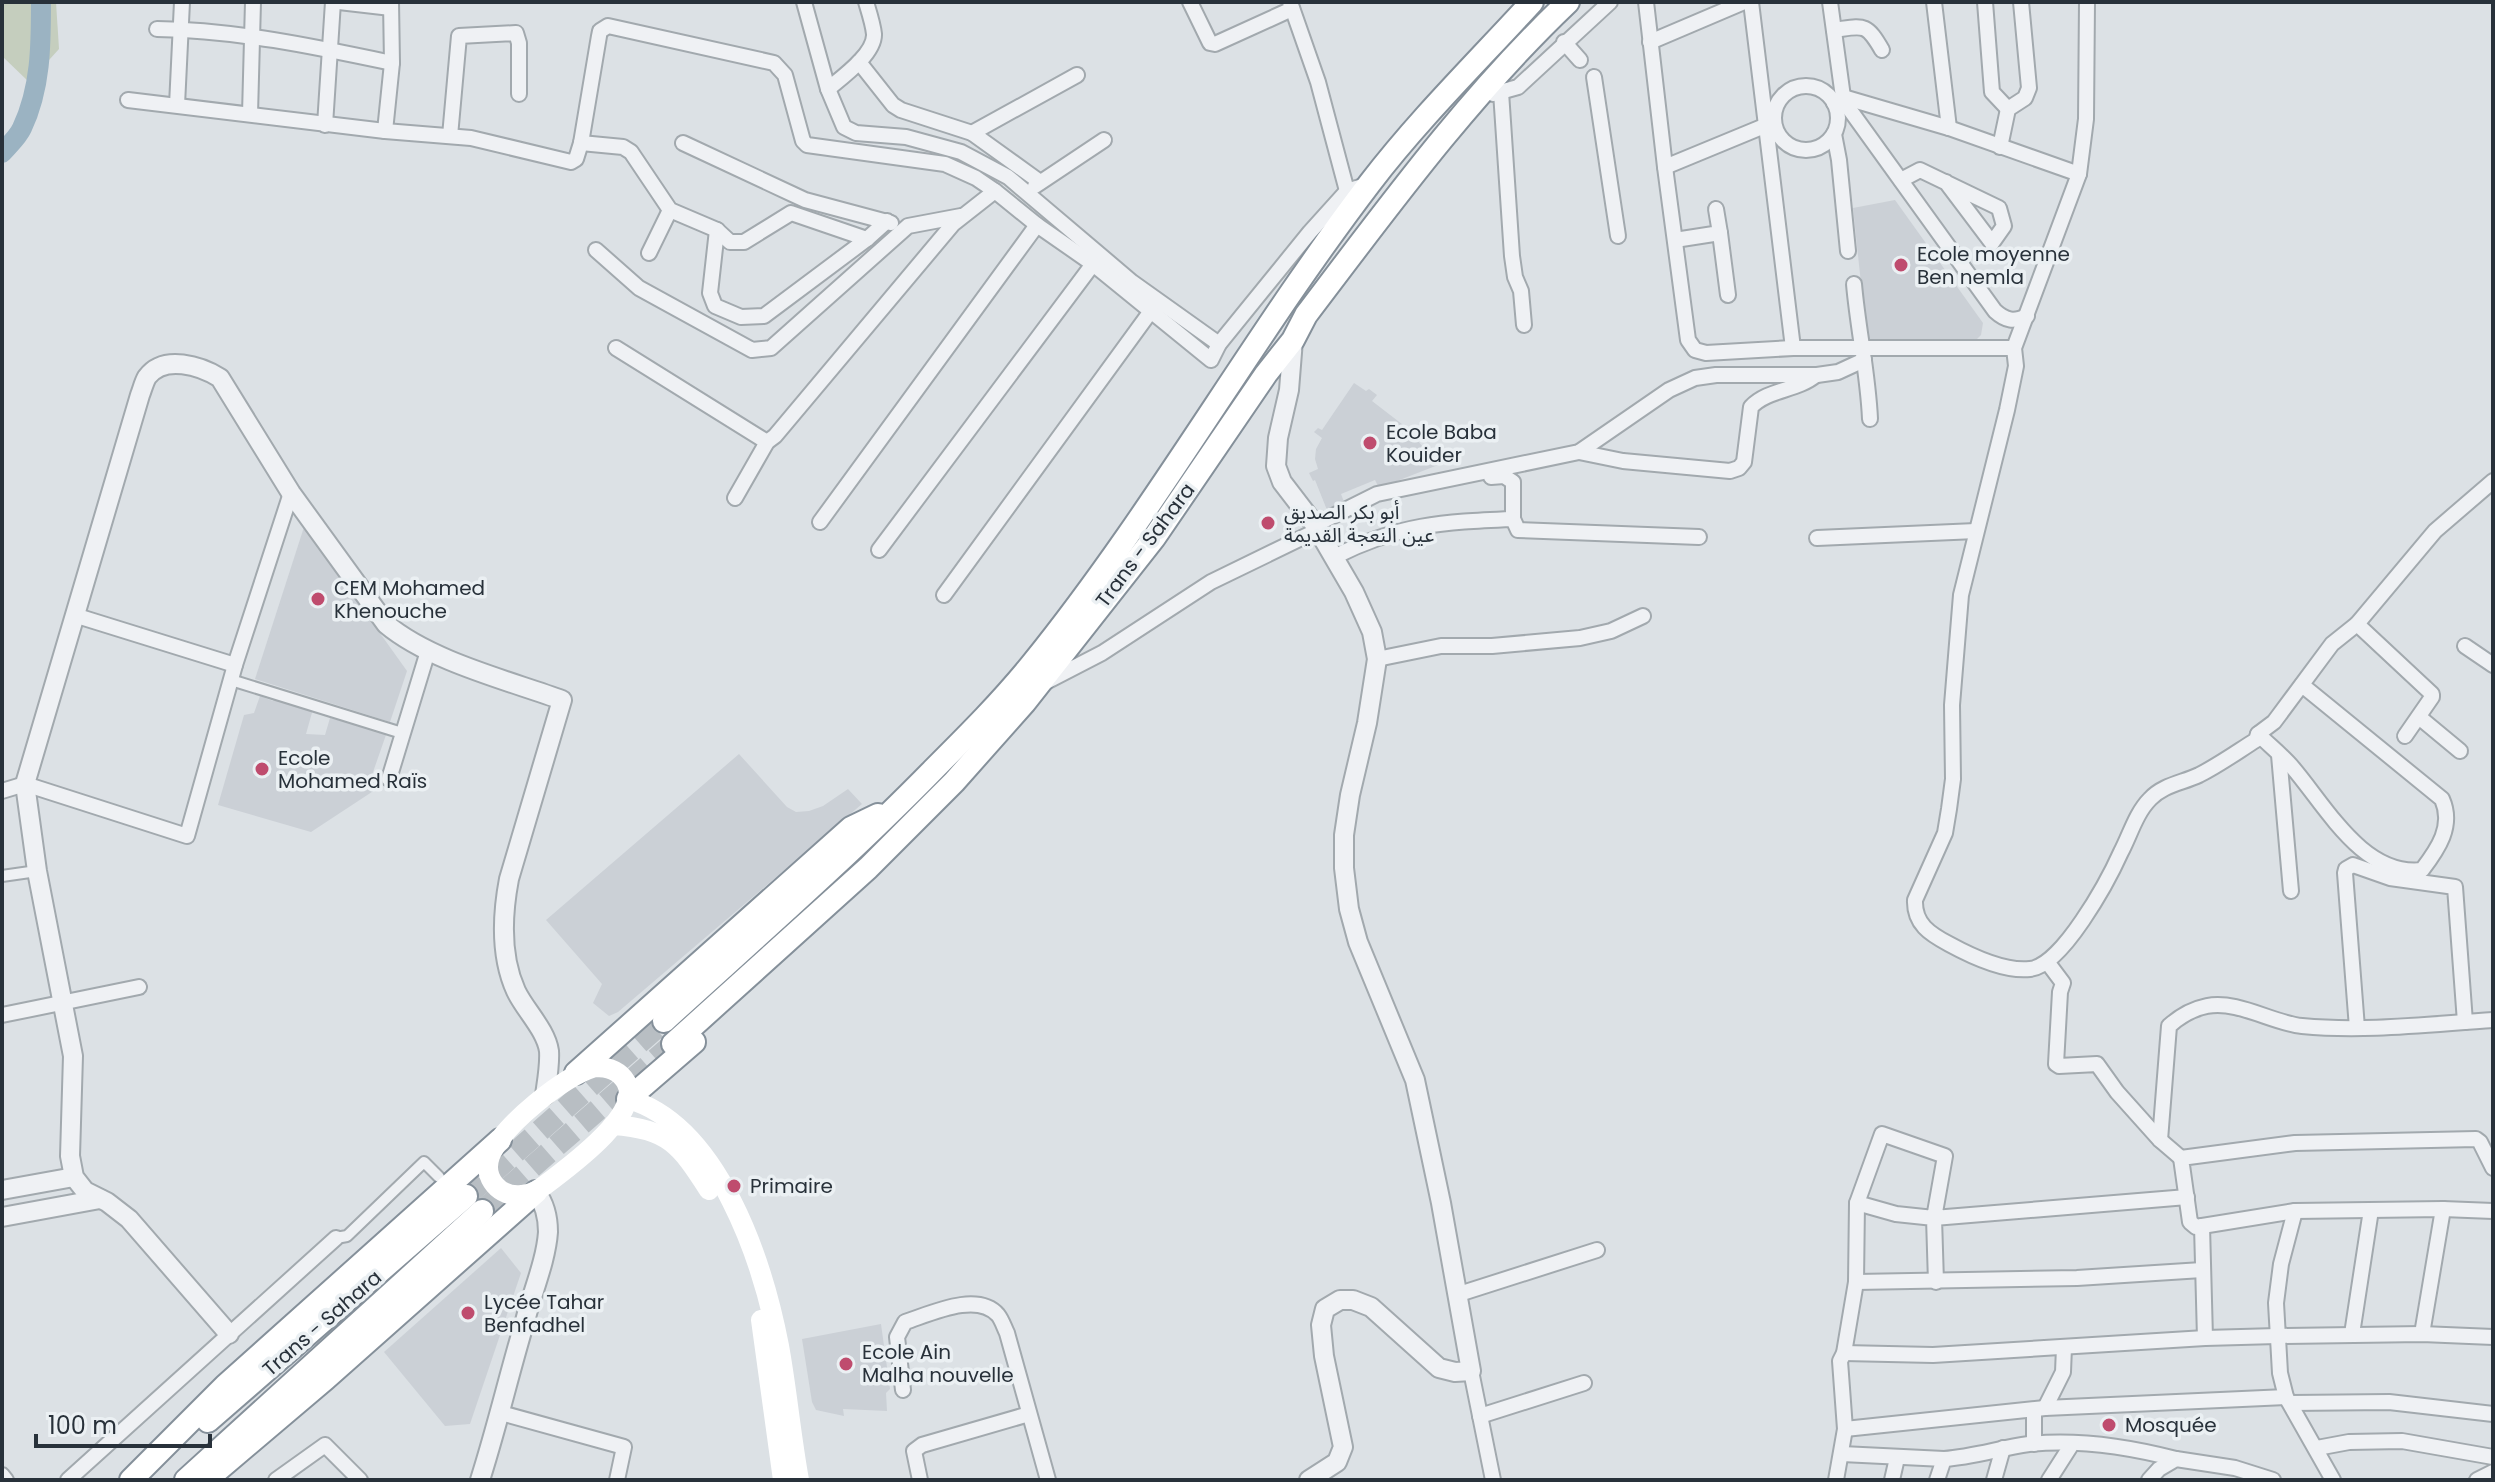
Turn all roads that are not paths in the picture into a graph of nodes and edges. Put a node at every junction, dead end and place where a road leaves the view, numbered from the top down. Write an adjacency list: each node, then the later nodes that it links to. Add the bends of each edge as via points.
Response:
1 (182, 2): 22 (street)
2 (253, 2): 24 (street)
3 (333, 2): 27 (street)
4 (339, 2): 19 (street)
5 (804, 2): 34 (street)
6 (866, 2): 30 (street, via 874,34)
7 (1190, 2): 20 (street, via 1206,40 1215,44)
8 (1532, 2): 58 (highway, Trans - Sahara)
9 (1568, 2): 36 (highway, Trans - Sahara, via 1537,31)
10 (1610, 2): 25 (street)
11 (1646, 2): 26 (street)
12 (1744, 2): 26 (street)
13 (1751, 2): 42 (street)
14 (1830, 2): 23 (street)
15 (1934, 2): 44 (street)
16 (1985, 2): 40 (street, via 1992,92)
17 (2021, 2): 40 (street, via 2029,88 2025,98)
18 (2087, 2): 54 (street, via 2086,119)
19 (391, 5): 31 (street)
20 (1291, 5): 58 (street)
21 (157, 29): 22 (street)
22 (181, 29): 24 (street); 39 (street)
23 (1834, 30): 28 (street, via 1864,26); 38 (street)
24 (252, 38): 27 (street); 41 (street)
25 (1564, 42): 29 (street); 36 (street, via 1518,87)
26 (1650, 42): 53 (street)
27 (330, 50): 31 (street); 43 (street)
28 (1882, 50)
29 (1580, 60)
30 (859, 62): 34 (street); 46 (street, via 893,105)
31 (392, 63): 45 (street)
32 (1077, 75): 46 (street)
33 (1594, 77): 68 (street)
34 (828, 89): 57 (street, via 844,127 856,133 906,137 961,152)
35 (519, 94): 48 (street, via 516,33 459,36)
36 (1491, 94): 79 (street); 80 (highway, Trans - Sahara, via 1425,160 1306,315)
37 (128, 100): 39 (street)
38 (1839, 100): 42 (street, via 1800,86 1782,96); 44 (street); 47 (street); 55 (street)
39 (177, 105): 41 (street)
40 (2008, 109): 52 (street)
41 (250, 114): 43 (street)
42 (1770, 123): 47 (street, via 1795,149 1817,149); 53 (street); 83 (street)
43 (325, 125): 45 (street)
44 (1949, 128): 52 (street)
45 (385, 131): 48 (street)
46 (972, 133): 57 (street)
47 (1834, 134): 72 (street)
48 (450, 136): 50 (street, via 571,162)
49 (1104, 140): 57 (street)
50 (581, 143): 59 (street, via 600,31 608,26 774,63 785,75 807,145 945,164); 61 (street, via 631,152)
51 (683, 143): 63 (street, via 805,200)
52 (2000, 147): 54 (street)
53 (1665, 167): 70 (street)
54 (2079, 174): 78 (street)
55 (1901, 180): 56 (street, via 1920,170); 78 (street, via 1995,311 2004,320)
56 (1946, 182)
57 (1034, 187): 81 (street, via 1132,282)
58 (1358, 187): 81 (street, via 1310,232); 123 (highway, Trans - Sahara, via 1082,601 997,705)
59 (995, 191): 62 (street); 64 (street)
60 (1716, 209): 67 (street)
61 (670, 210): 66 (street); 73 (street)
62 (961, 216): 65 (street); 88 (street)
63 (887, 221): 65 (street); 69 (street)
64 (1037, 225): 74 (street); 95 (street)
65 (908, 226): 71 (street, via 771,348 752,350 639,288)
66 (717, 230): 69 (street, via 730,242 744,242 791,213); 69 (street, via 710,293 715,306 741,317 764,316)
67 (1720, 233): 70 (street); 76 (street)
68 (1618, 236)
69 (867, 239)
70 (1675, 240): 83 (street, via 1688,340 1695,350)
71 (596, 250)
72 (1848, 251)
73 (649, 253)
74 (1093, 264): 77 (street); 100 (street)
75 (1854, 284): 85 (street)
76 (1728, 295)
77 (1151, 311): 81 (street, via 1211,360); 102 (street)
78 (2027, 316): 84 (street)
79 (1524, 325)
80 (1293, 340): 96 (street, via 1276,466); 113 (highway, Trans - Sahara, via 1154,538)
81 (1219, 344)
82 (616, 348): 88 (street)
83 (1793, 348): 85 (street)
84 (2014, 348): 85 (street); 97 (street, via 2016,366 2007,410)
85 (1862, 353): 86 (street, via 1838,372); 87 (street)
86 (1817, 375): 89 (street, via 1695,378); 89 (street, via 1751,407 1744,462 1730,471)
87 (1870, 419)
88 (767, 442): 93 (street)
89 (1579, 452): 91 (street)
90 (2493, 481): 105 (street, via 2435,531)
91 (1423, 483): 94 (street, via 1509,477); 96 (street, via 1377,494)
92 (291, 493): 103 (street, via 220,378 204,369 162,366 148,376 140,395); 107 (street, via 386,624); 109 (street)
93 (735, 498)
94 (1513, 519): 98 (street, via 1518,530); 101 (street, via 1406,529)
95 (820, 522)
96 (1317, 528): 101 (street); 113 (street, via 1211,582 1102,653)
97 (1976, 531): 99 (street); 128 (street, via 1959,610 1949,809 1915,910 1929,934 1960,951 2020,969)
98 (1699, 537)
99 (1817, 538)
100 (879, 550)
101 (1334, 557): 108 (street, via 1372,632)
102 (944, 595)
103 (74, 615): 109 (street); 121 (street)
104 (1643, 616): 108 (street, via 1580,638 1441,646)
105 (2357, 624): 112 (street, via 2332,644); 114 (street, via 2430,690 2432,697)
106 (2465, 646): 110 (street)
107 (428, 651): 115 (street); 138 (street, via 562,700 503,909 508,968 547,1045)
108 (1377, 659): 164 (street, via 1344,835 1349,909 1415,1080)
109 (235, 665): 111 (street)
110 (2493, 665)
111 (231, 680): 115 (street); 121 (street, via 187,836)
112 (2302, 685): 116 (street); 119 (street, via 2442,799 2447,819 2437,850 2422,870 2396,870 2365,854)
113 (1037, 687): 124 (highway, Trans - Sahara, via 954,782)
114 (2419, 717): 117 (street); 118 (street)
115 (402, 733): 120 (street)
116 (2258, 734): 119 (street); 128 (street, via 2231,756 2159,790 2147,801 2108,881)
117 (2405, 736)
118 (2460, 751)
119 (2279, 755): 127 (street)
120 (389, 779)
121 (25, 784): 122 (street); 125 (street)
122 (2, 791)
123 (900, 804): 133 (highway, Trans - Sahara); 137 (highway, via 851,828)
124 (868, 868): 136 (highway, Trans - Sahara); 139 (highway, via 838,914)
125 (37, 871): 126 (street); 130 (street)
126 (2, 876)
127 (2291, 891)
128 (2048, 963): 142 (street, via 2063,983 2056,1064 2097,1064)
129 (139, 987): 130 (street)
130 (63, 1003): 131 (street); 145 (street, via 73,1056)
131 (2, 1015)
132 (2493, 1020): 134 (street)
133 (664, 1021)
134 (2465, 1022): 135 (street); 135 (street, via 2455,887 2390,878 2353,865 2345,873)
135 (2357, 1028): 142 (street, via 2297,1026 2208,1005 2182,1014 2169,1026)
136 (673, 1044)
137 (576, 1073): 138 (main road); 139 (main road, via 595,1067 614,1070 629,1087)
138 (545, 1095): 141 (main road)
139 (628, 1099): 140 (main road); 207 (main road, via 647,1104 692,1142 737,1214 776,1334)
140 (613, 1125): 148 (main road); 206 (main road, via 645,1128 666,1137 682,1151 725,1218 761,1320)
141 (500, 1140): 148 (main road, via 489,1161 490,1179 509,1195); 197 (highway, via 225,1386)
142 (2160, 1140): 143 (street)
143 (2181, 1158): 144 (street, via 2295,1143 2476,1139); 149 (street)
144 (2493, 1168)
145 (74, 1177): 147 (street); 150 (street)
146 (439, 1177): 159 (street, via 424,1162 347,1236)
147 (2, 1190)
148 (536, 1192): 174 (street, via 547,1217 546,1246); 200 (highway)
149 (2187, 1197): 157 (street); 158 (street, via 2190,1222)
150 (100, 1199): 156 (street); 165 (street, via 129,1219)
151 (1857, 1203): 157 (street); 157 (street, via 1880,1136 1885,1135 1945,1156); 162 (street)
152 (2443, 1209): 153 (street); 155 (street); 167 (street)
153 (2371, 1210): 154 (street); 166 (street)
154 (2295, 1211): 158 (street); 168 (street, via 2281,1264)
155 (2493, 1211)
156 (2, 1217)
157 (1934, 1218): 163 (street)
158 (2202, 1226): 161 (street)
159 (336, 1238): 165 (street)
160 (1597, 1250): 164 (street)
161 (2202, 1270): 163 (street); 170 (street)
162 (1856, 1282): 163 (street); 172 (street)
163 (1936, 1282)
164 (1456, 1295): 173 (street)
165 (229, 1334): 196 (street)
166 (2352, 1334): 167 (street); 168 (street)
167 (2422, 1334): 169 (street)
168 (2277, 1336): 170 (street); 177 (street)
169 (2493, 1337)
170 (2205, 1338): 171 (street)
171 (2064, 1347): 172 (street, via 1933,1355); 178 (street, via 2063,1372)
172 (1844, 1353): 183 (street, via 1840,1371)
173 (1471, 1371): 182 (street); 210 (street, via 1439,1368 1371,1307 1340,1300 1325,1309 1324,1356 1343,1447 1337,1462)
174 (508, 1379): 179 (street); 203 (street)
175 (1584, 1383): 182 (street)
176 (903, 1390): 180 (street, via 897,1337 905,1322 960,1306 987,1307 999,1316 1007,1333)
177 (2288, 1400): 178 (street); 181 (street, via 2389,1402); 187 (street)
178 (2039, 1410): 183 (street); 184 (street)
179 (501, 1413): 204 (street); 205 (street, via 624,1447)
180 (1029, 1414): 208 (street, via 922,1445 914,1451); 209 (street)
181 (2493, 1414)
182 (1480, 1416): 211 (street)
183 (1845, 1429): 188 (street)
184 (2034, 1444): 185 (street); 186 (street)
185 (2072, 1444): 192 (street, via 2134,1448); 216 (street)
186 (2003, 1448): 191 (street); 215 (street)
187 (2317, 1448): 189 (street, via 2392,1440); 219 (street)
188 (1842, 1454): 190 (street); 212 (street)
189 (2493, 1457)
190 (1897, 1458): 191 (street); 213 (street)
191 (1944, 1459): 214 (street)
192 (2176, 1459): 217 (street); 218 (street)
193 (2493, 1472): 220 (street)
194 (2, 1475): 195 (street)
195 (6, 1480)
196 (68, 1480)
197 (131, 1480)
198 (140, 1480): 199 (highway, Trans - Sahara, via 474,1204)
199 (186, 1480)
200 (206, 1480)
201 (276, 1480): 202 (street, via 325,1445)
202 (360, 1480)
203 (468, 1480)
204 (480, 1480)
205 (617, 1480)
206 (783, 1480)
207 (799, 1480)
208 (920, 1480)
209 (1048, 1480)
210 (1309, 1480)
211 (1493, 1480)
212 (1836, 1480)
213 (1892, 1480)
214 (1937, 1480)
215 (1994, 1480)
216 (2049, 1480)
217 (2149, 1480)
218 (2273, 1480)
219 (2333, 1480)
220 (2477, 1480)

